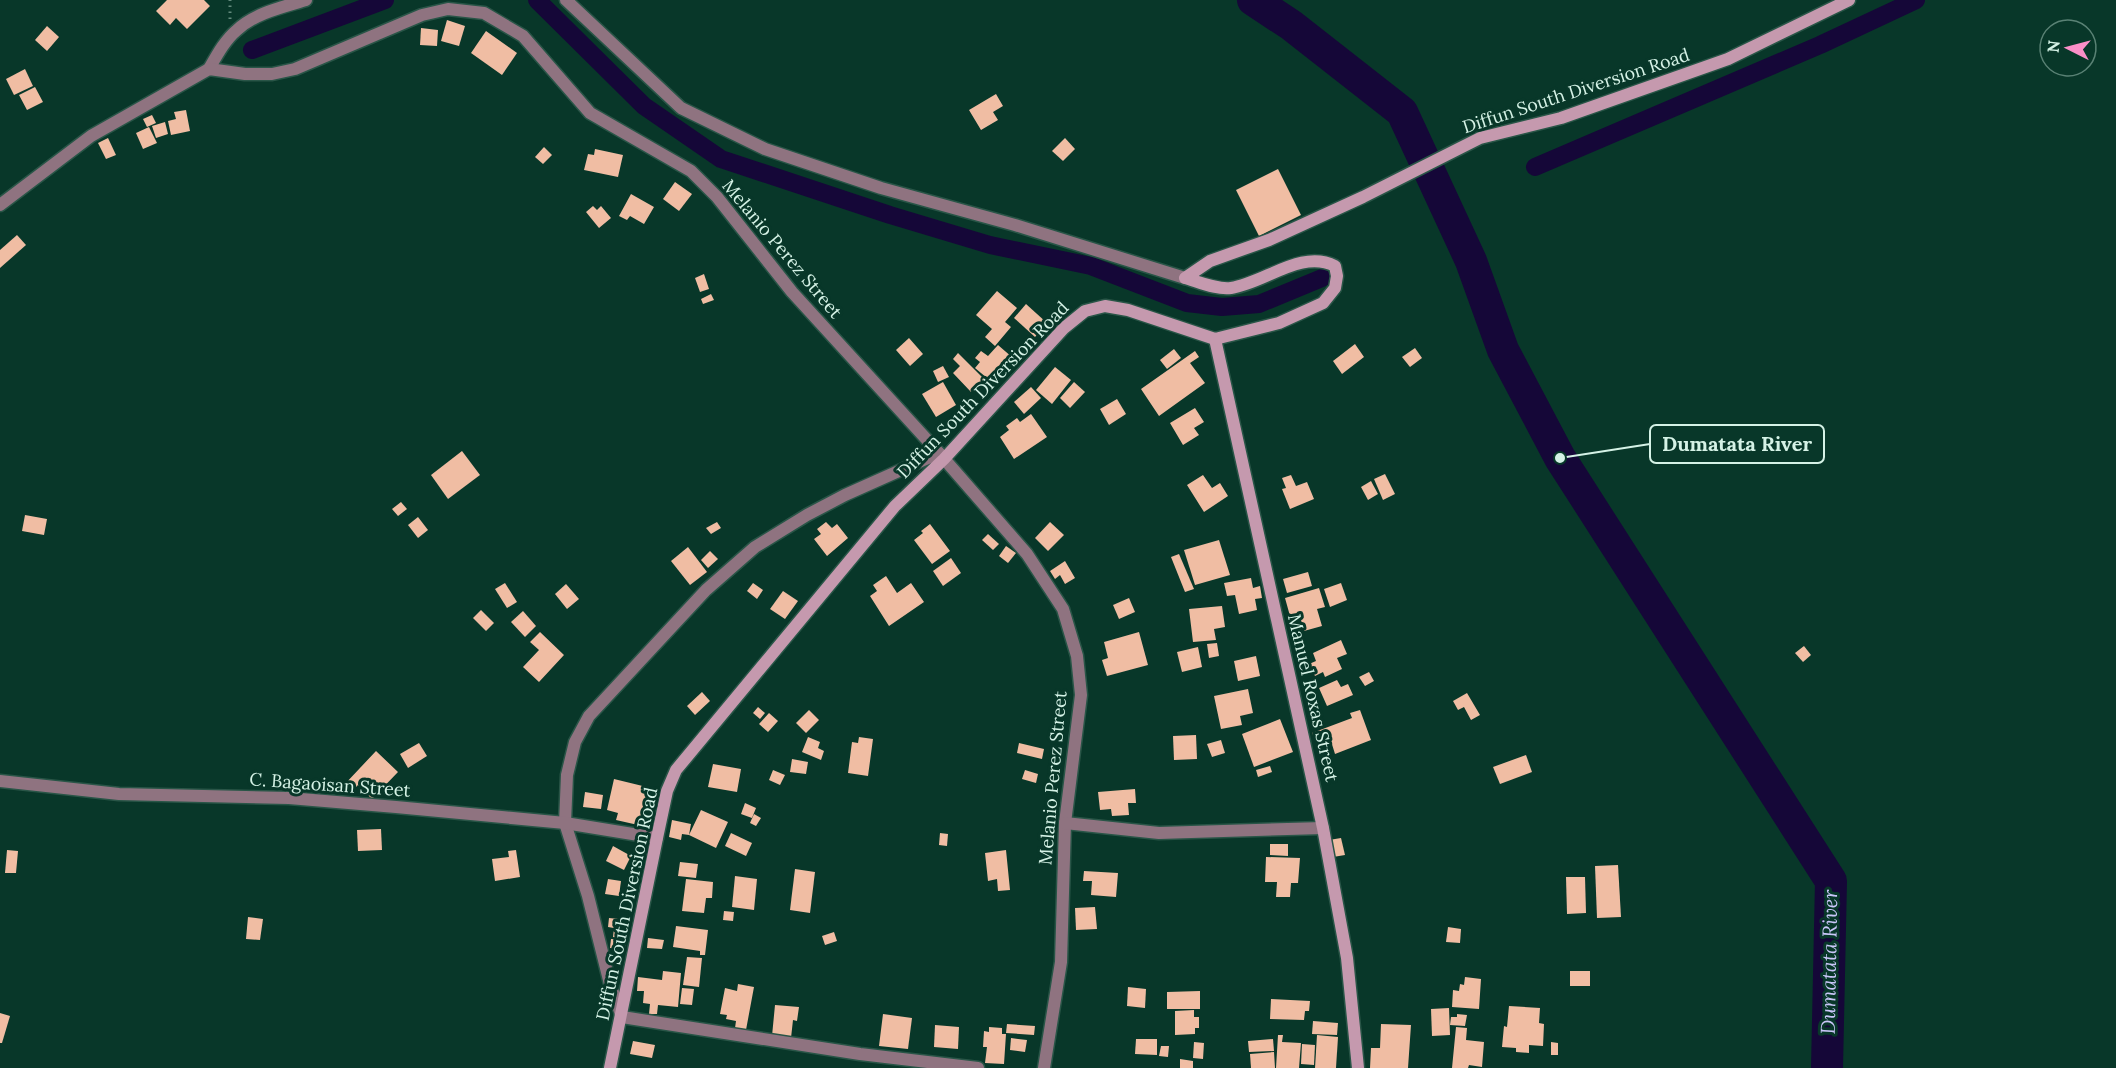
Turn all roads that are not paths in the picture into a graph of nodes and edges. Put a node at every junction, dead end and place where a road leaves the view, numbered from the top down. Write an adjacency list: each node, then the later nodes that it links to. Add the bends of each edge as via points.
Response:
1 (306, 0): 4 (street, via 266,12 237,29)
2 (566, 0): 6 (street, via 681,108 765,149 881,188)
3 (1850, 0): 6 (street, Diffun South Diversion Road, via 1728,59 1561,118 1480,138 1269,240 1210,261)
4 (209, 69): 5 (street, via 91,136); 8 (street, Melanio Perez Street, via 272,74 295,69 422,15 448,9 484,14 523,36 590,113 691,171 717,197 792,292)
5 (0, 205)
6 (1185, 278): 7 (street, via 1229,289 1299,263 1326,262 1335,266 1335,288 1323,303 1279,323)
7 (1215, 339): 8 (street, Diffun South Diversion Road, via 1128,310 1105,306 1084,311); 12 (street, Manuel Roxas Street)
8 (941, 456): 10 (street, via 807,515 755,546 706,590 589,716 575,742 567,775); 11 (street, Melanio Perez Street, via 1027,554 1063,609 1077,656 1081,695); 13 (street, Diffun South Diversion Road, via 676,770 667,791)
9 (0, 781): 10 (street, C. Bagaoisan Street, via 119,794 289,798)
10 (565, 823): 13 (street, C. Bagaoisan Street); 14 (street)
11 (1065, 824): 12 (street, via 1159,833); 17 (street, Melanio Perez Street, via 1061,962)
12 (1323, 828): 18 (street, Manuel Roxas Street, via 1347,958)
13 (657, 838): 14 (street, Diffun South Diversion Road)
14 (622, 1017): 15 (street, Diffun South Diversion Road); 16 (street)
15 (610, 1068)
16 (978, 1068)
17 (1044, 1068)
18 (1358, 1068)

